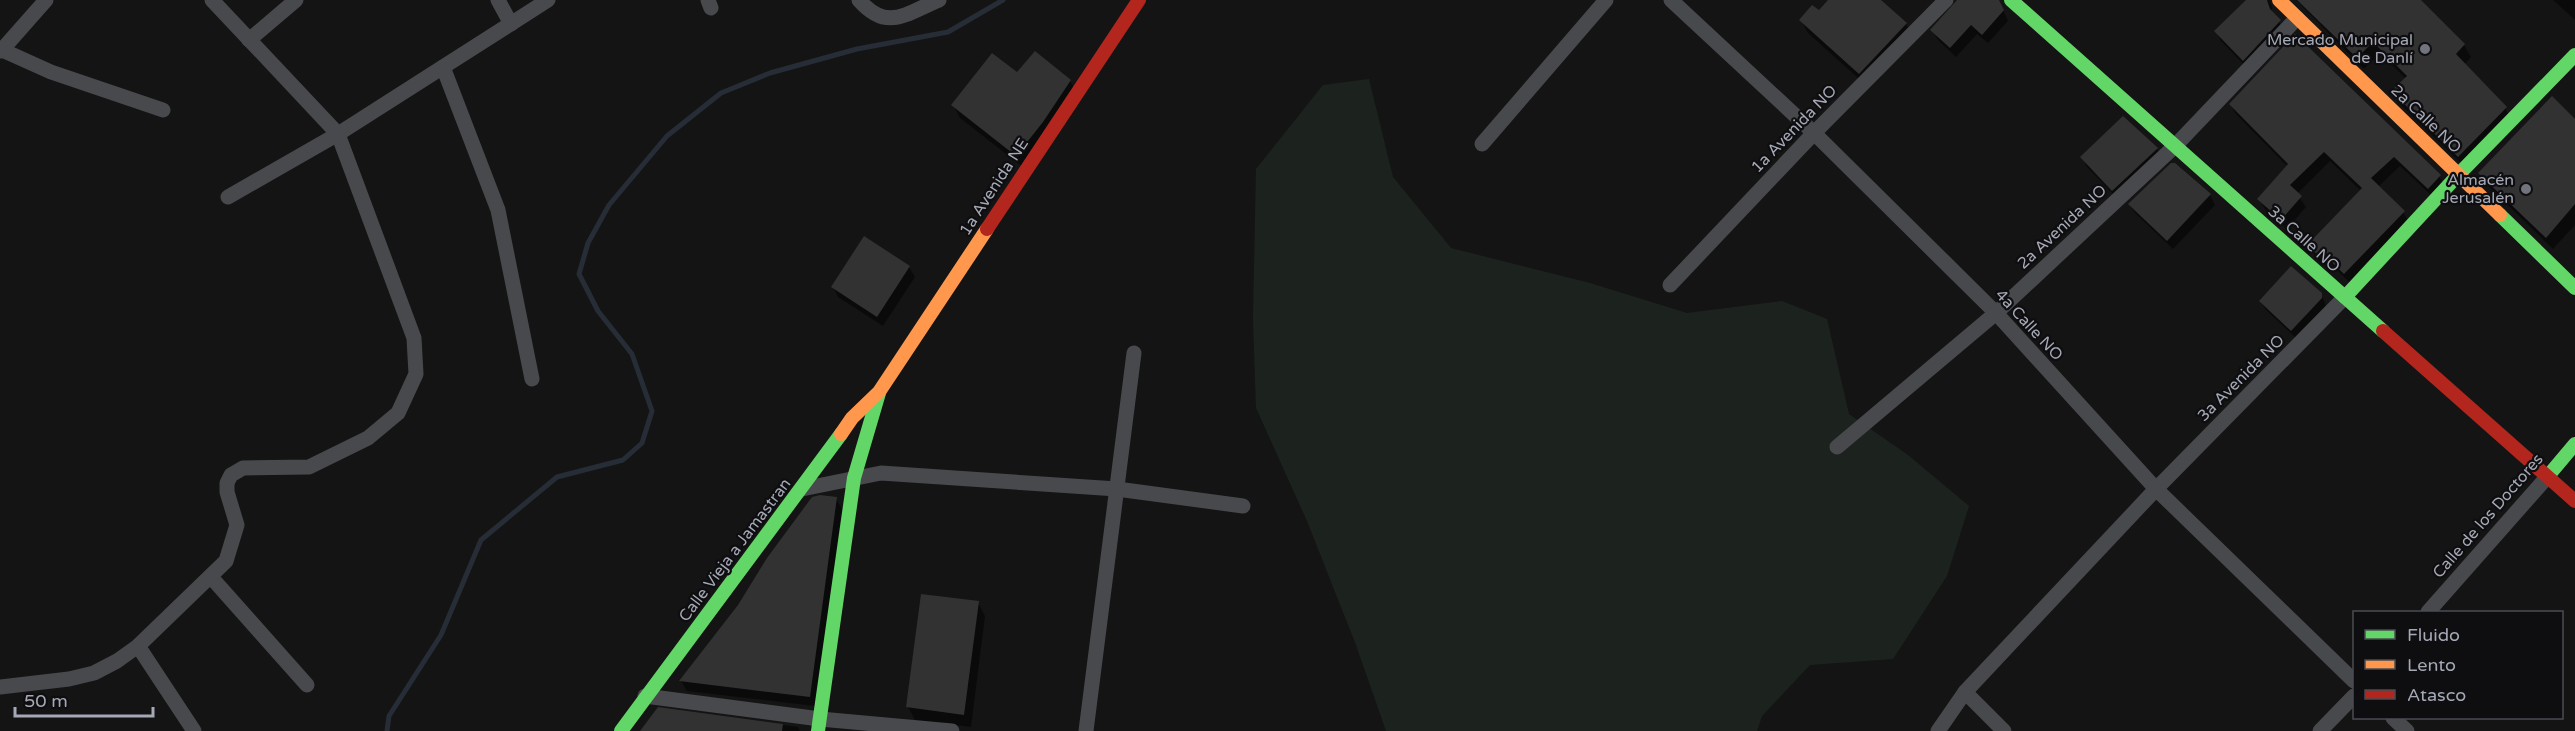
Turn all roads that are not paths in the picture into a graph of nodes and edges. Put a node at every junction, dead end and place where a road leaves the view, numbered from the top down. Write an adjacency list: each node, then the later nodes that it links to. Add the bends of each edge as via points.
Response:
1 (46, 0): 17 (street)
2 (212, 0): 16 (street)
3 (296, 0): 16 (street)
4 (498, 0): 15 (street)
5 (548, 0): 15 (street)
6 (859, 0): 7 (street, via 874,14 891,20)
7 (939, 0)
8 (1139, 0): 33 (main road, 1a Avenida NE)
9 (1606, 0): 23 (street)
10 (1671, 0): 21 (street, 4a Calle NO)
11 (1946, 0): 21 (street, 1a Avenida NO)
12 (2011, 0): 24 (main road, 3a Calle NO)
13 (2279, 0): 14 (main road, 2a Calle NO)
14 (2297, 18): 24 (street, 2a Avenida NO); 25 (main road, 2a Calle NO)
15 (511, 24): 19 (street)
16 (249, 40): 22 (street)
17 (1, 50): 20 (street, via 51,72)
18 (2575, 55): 25 (main road, 3a Avenida NO)
19 (443, 67): 22 (street); 32 (street, via 498,210)
20 (163, 110)
21 (1814, 134): 27 (street, 1a Avenida NO); 30 (street, 4a Calle NO)
22 (338, 135): 26 (street); 43 (street, via 414,338 416,374 398,413 368,438 309,467 243,468 231,475 227,492 237,525 226,561)
23 (1482, 144)
24 (2175, 146): 29 (main road, 3a Calle NO); 30 (street, 2a Avenida NO)
25 (2459, 174): 28 (main road, 2a Calle NO); 29 (main road, 3a Avenida NO)
26 (228, 197)
27 (1670, 285)
28 (2575, 288)
29 (2345, 297): 36 (main road, 3a Calle NO); 40 (street, 3a Avenida NO)
30 (1996, 314): 35 (street, 2a Avenida NO); 40 (street, 4a Calle NO)
31 (1134, 353): 39 (street)
32 (532, 379)
33 (879, 392): 37 (main road); 38 (main road, Calle Vieja a Jamastran, via 852,418)
34 (2575, 444): 36 (main road, Calle de los Doctores)
35 (1837, 447)
36 (2548, 476): 41 (main road, 3a Calle NO); 44 (street, Calle de los Doctores)
37 (855, 478): 38 (street); 39 (street, via 881,473); 53 (main road)
38 (802, 489): 50 (main road, Calle Vieja a Jamastran)
39 (1117, 489): 42 (street); 57 (street)
40 (2156, 489): 46 (street, 4a Calle NO); 49 (street, 3a Avenida NO)
41 (2575, 501)
42 (1243, 506)
43 (211, 577): 45 (street); 47 (street)
44 (2429, 611)
45 (138, 645): 48 (street, via 94,673); 54 (street)
46 (2353, 679)
47 (307, 685)
48 (0, 687)
49 (1965, 692): 58 (street, 3a Avenida NO); 59 (street)
50 (645, 696): 53 (street); 55 (main road, Calle Vieja a Jamastran)
51 (2353, 698): 60 (street)
52 (2395, 719): 61 (street)
53 (819, 725): 56 (street)
54 (194, 731)
55 (621, 731)
56 (952, 731)
57 (1086, 731)
58 (1938, 731)
59 (2004, 731)
60 (2320, 731)
61 (2407, 731)

